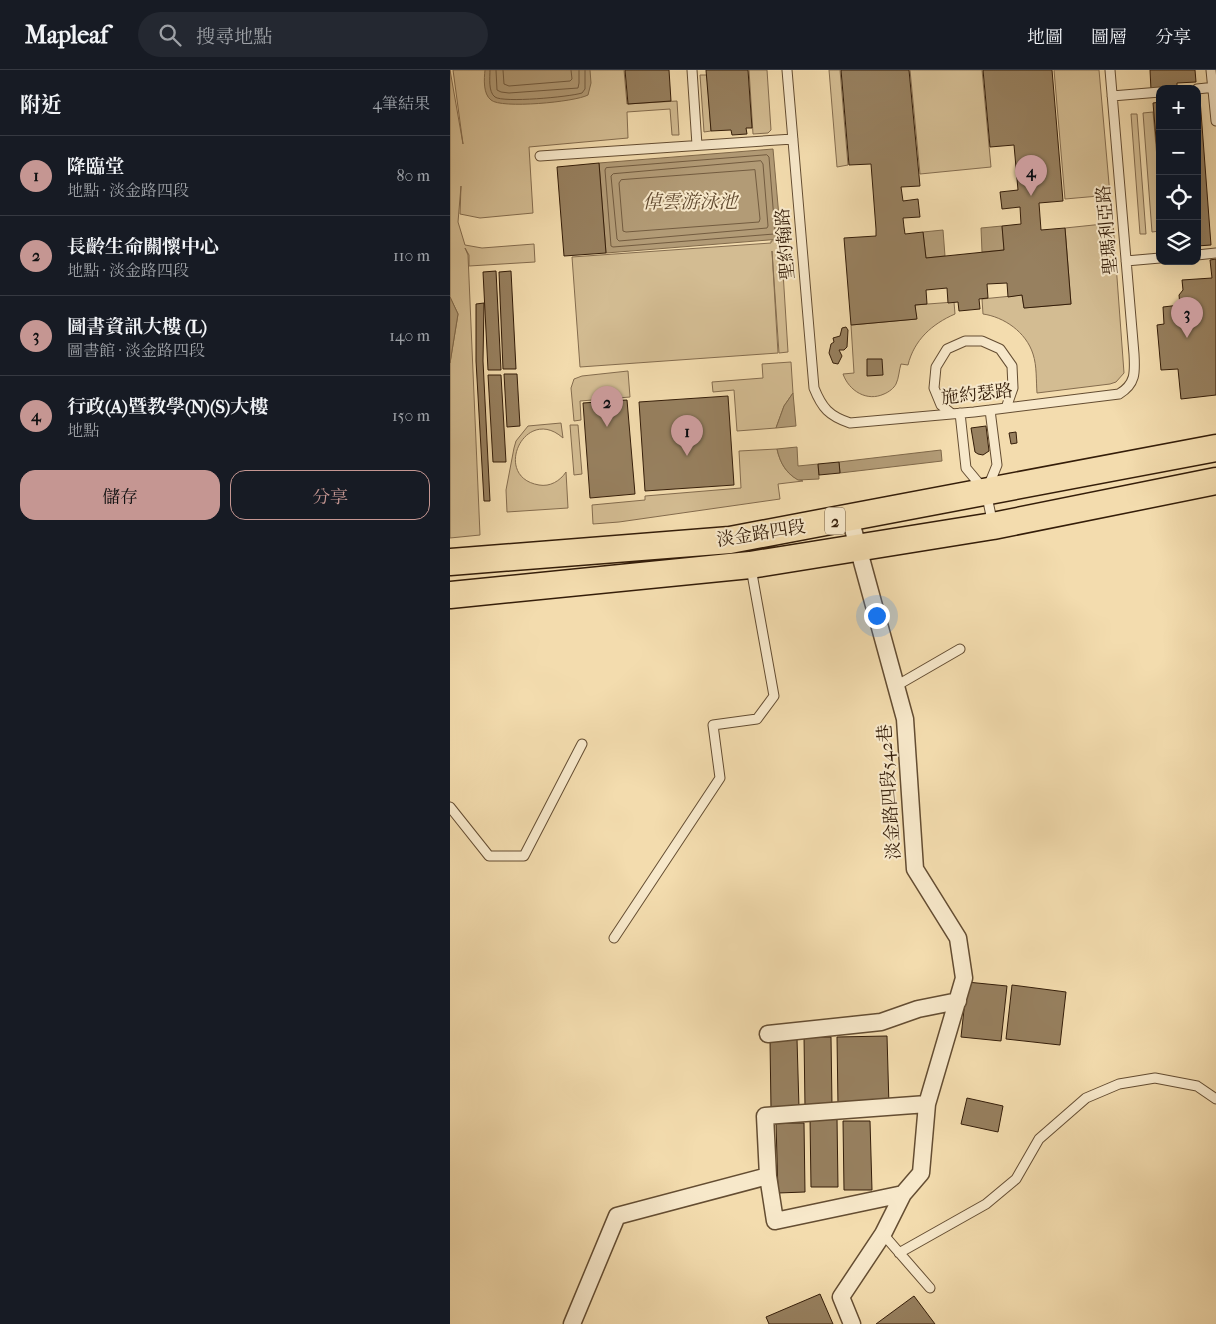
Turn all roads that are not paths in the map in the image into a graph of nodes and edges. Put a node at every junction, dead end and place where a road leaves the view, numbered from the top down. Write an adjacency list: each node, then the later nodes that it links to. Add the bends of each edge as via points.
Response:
1 (692, 70): 11 (lane)
2 (787, 70): 10 (lane, 聖約翰路)
3 (1110, 70): 8 (lane, 聖瑪利亞路)
4 (1211, 70): 5 (lane)
5 (1215, 87): 6 (lane); 9 (lane)
6 (1201, 89)
7 (1156, 92): 8 (lane)
8 (1112, 96): 16 (lane, 聖瑪利亞路)
9 (1216, 121)
10 (793, 138): 11 (lane); 20 (lane, 聖約翰路, via 814,388)
11 (697, 145): 12 (lane)
12 (540, 156)
13 (1216, 253): 14 (lane)
14 (1201, 255)
15 (1156, 258): 16 (lane)
16 (1126, 261): 17 (lane, 聖瑪利亞路, via 1135,366)
17 (1130, 386): 18 (lane, 施約瑟路, via 1118,394)
18 (1006, 408): 19 (lane, 施約瑟路); 21 (lane, via 1013,388 1012,366 1000,350 982,341 965,341 947,350 936,367 934,388 941,404)
19 (990, 410): 21 (lane, 施約瑟路); 24 (lane, via 997,466)
20 (828, 412): 21 (lane, 施約瑟路, via 850,423)
21 (956, 414): 24 (lane, via 966,468)
22 (1216, 448): 24 (main road, 淡金路四段 / 2)
23 (1216, 481): 26 (main road, 淡金路四段 / 2)
24 (986, 492): 25 (main road, 淡金路四段 / 2); 26 (lane)
25 (850, 518): 27 (street, 淡金路四段542巷); 28 (main road, 淡金路四段 / 2, via 730,540 502,561)
26 (993, 526): 27 (main road, 淡金路四段 / 2)
27 (858, 548): 29 (main road, 淡金路四段 / 2); 32 (street, 淡金路四段542巷)
28 (450, 562)
29 (750, 565): 30 (main road, 淡金路四段 / 2, via 504,587); 35 (lane, via 774,696 757,719 713,725 720,778)
30 (450, 596)
31 (960, 649): 32 (lane)
32 (896, 686): 36 (street, 淡金路四段542巷, via 905,719 915,868 958,938 964,978)
33 (582, 744): 34 (lane, via 524,856 489,856)
34 (450, 807)
35 (614, 938)
36 (958, 1001): 37 (street, via 918,1008 881,1022); 39 (street, 淡金路四段542巷)
37 (768, 1034)
38 (1216, 1099): 43 (lane, via 1197,1086 1155,1078 1119,1084 1086,1098 1039,1139 1016,1179 994,1198)
39 (927, 1104): 40 (street, via 766,1116); 41 (street, 淡金路四段542巷, via 921,1173)
40 (768, 1176): 41 (street, via 775,1221); 45 (street, via 617,1216)
41 (903, 1194): 42 (street, 淡金路四段542巷)
42 (883, 1234): 43 (lane); 46 (street, 淡金路四段542巷, via 841,1297)
43 (899, 1253): 44 (lane)
44 (930, 1288)
45 (572, 1324)
46 (852, 1324)

